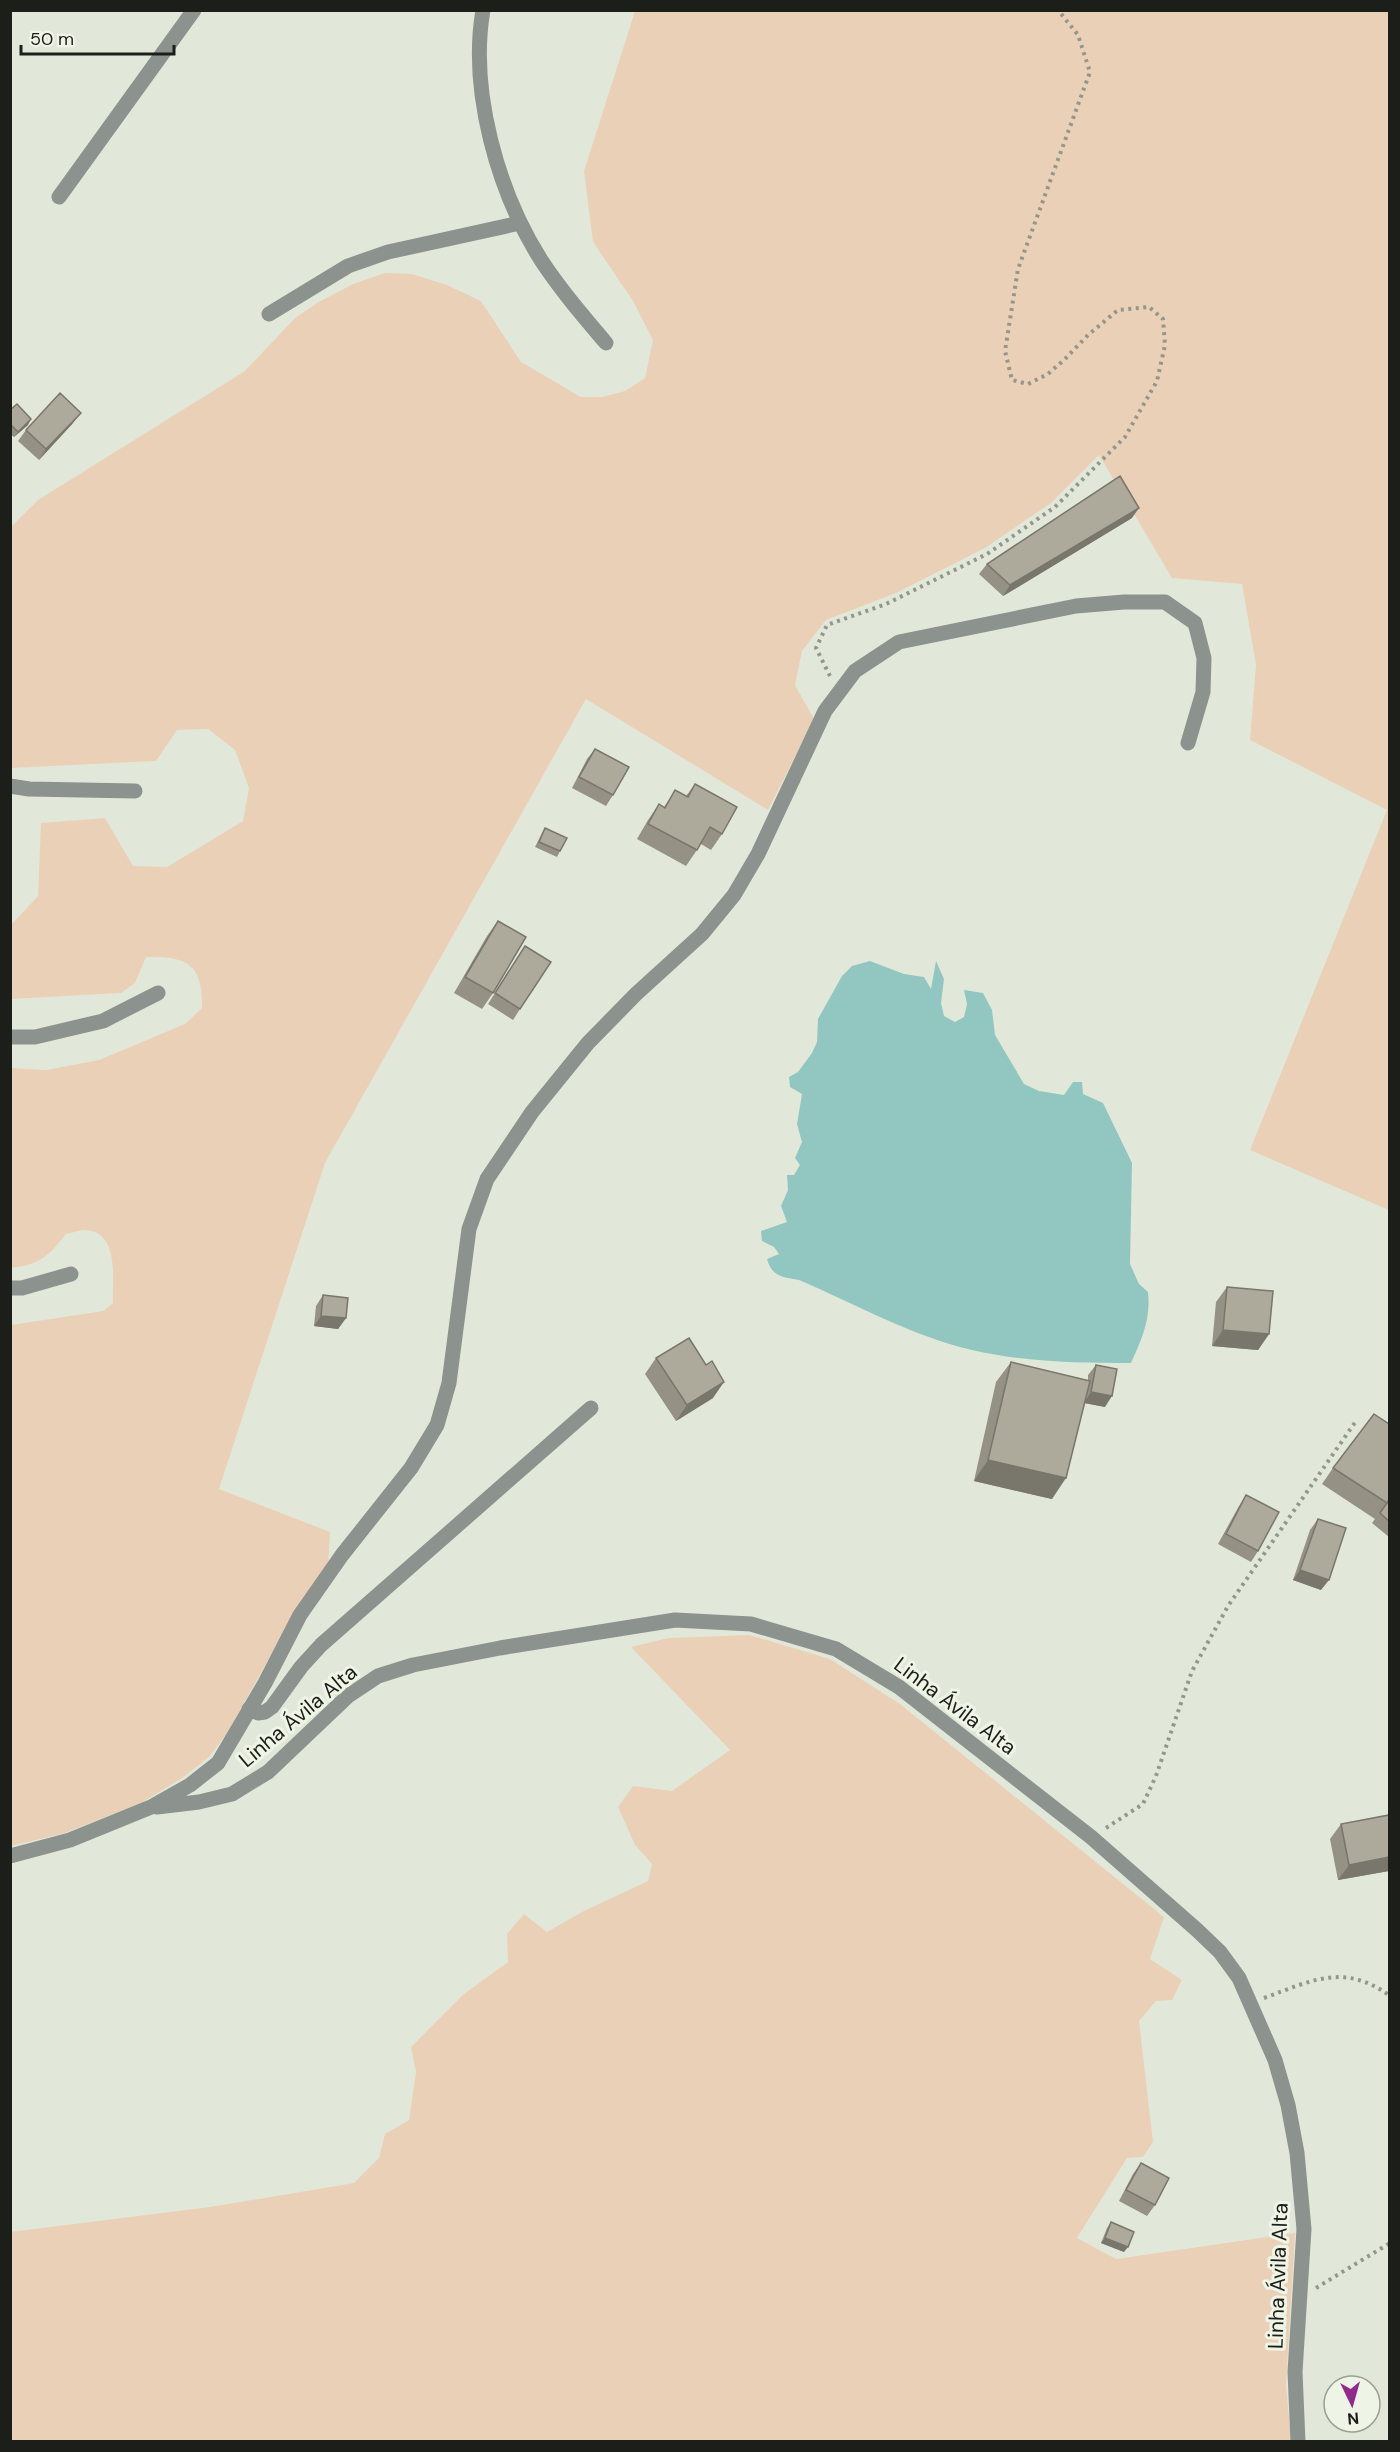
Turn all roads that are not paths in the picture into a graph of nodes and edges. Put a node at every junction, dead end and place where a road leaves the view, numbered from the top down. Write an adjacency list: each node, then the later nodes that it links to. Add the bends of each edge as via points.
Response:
1 (194, 10): 3 (street)
2 (483, 10): 4 (street, via 480,66 485,110 497,163)
3 (59, 197)
4 (520, 223): 5 (street, via 388,252 348,266); 6 (street, via 541,260)
5 (269, 314)
6 (606, 343)
7 (1188, 743): 15 (street, via 1203,692 1204,658 1195,622 1165,602 1076,606 899,642 855,671 825,711 758,854 734,895 702,934 588,1043 532,1112 488,1179 469,1229 449,1383 437,1425 411,1468 300,1615)
8 (10, 786): 9 (street)
9 (135, 791)
10 (158, 993): 11 (street, via 103,1021 35,1037)
11 (10, 1037)
12 (71, 1274): 13 (street)
13 (10, 1288)
14 (591, 1408): 15 (street, via 321,1645 272,1707 258,1713)
15 (249, 1709): 16 (street, via 218,1763 190,1785)
16 (151, 1807): 17 (street, via 70,1840); 18 (street, Linha Ávila Alta, via 232,1794 268,1772 348,1696 378,1676 413,1665 675,1620 751,1624 836,1649 899,1688 1091,1837 1220,1952 1239,1978 1275,2060 1297,2153 1304,2229 1295,2372)
17 (10, 1856)
18 (1298, 2442)

